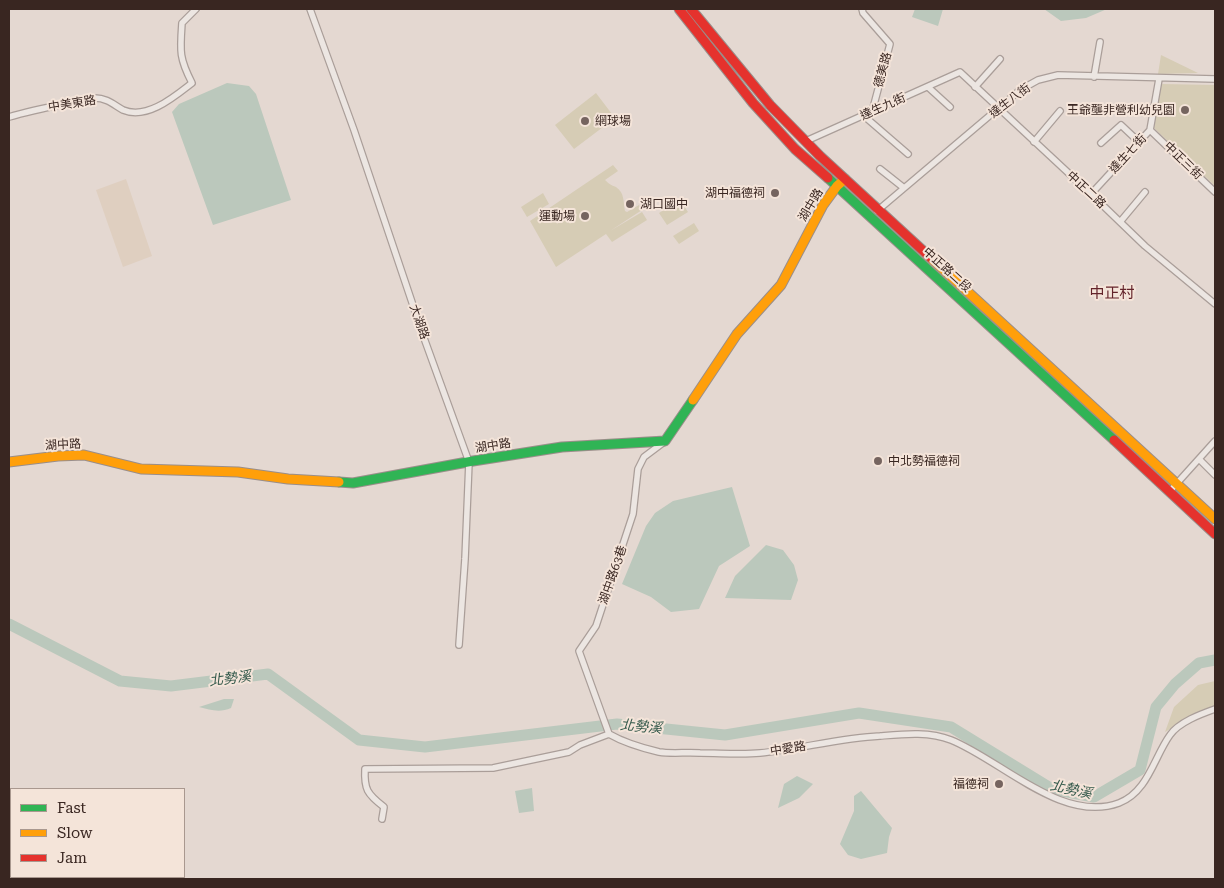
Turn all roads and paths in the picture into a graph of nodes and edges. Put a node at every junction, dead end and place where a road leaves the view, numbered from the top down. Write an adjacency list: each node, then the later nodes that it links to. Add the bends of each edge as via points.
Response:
1 (196, 9): 19 (street, 中美東路, via 182,23 180,45 182,62 192,83 172,99 135,113 123,110 111,101 96,98)
2 (310, 9): 41 (street, 大湖路)
3 (679, 9): 28 (main road, 中正路二段, via 753,103 795,150)
4 (691, 9): 21 (main road, 中正路二段, via 770,105)
5 (862, 9): 17 (street, 德美路, via 890,44)
6 (1100, 42): 9 (street)
7 (1000, 59): 13 (street)
8 (960, 72): 12 (street, 達生九街); 13 (street, 中正二路)
9 (1094, 77): 10 (street, 達生八街); 15 (street, 達生八街, via 1058,75 1038,80)
10 (1159, 78): 11 (street, 達生八街); 20 (street, 達生七街)
11 (1215, 79)
12 (928, 86): 14 (street); 17 (street, 達生九街)
13 (975, 87): 15 (street, 中正二路)
14 (950, 107)
15 (998, 108): 22 (street, 中正二路); 29 (street, 達生八街)
16 (1060, 111): 22 (street)
17 (872, 112): 18 (street, 達生九街)
18 (864, 116): 21 (street, 達生九街); 25 (street)
19 (9, 117)
20 (1150, 130): 23 (street, 達生七街); 31 (street, 中正三街)
21 (806, 141): 27 (main road, 中正路二段)
22 (1034, 142): 32 (street, 中正二路)
23 (1139, 142): 24 (street, via 1121,125); 32 (street, 達生七街)
24 (1101, 143)
25 (908, 154)
26 (880, 169): 29 (street)
27 (845, 179): 28 (main road, 湖中路); 33 (main road, 中正路二段)
28 (837, 186): 34 (main road, 中正路二段); 37 (main road, 湖中路, via 823,205 781,285 737,334)
29 (904, 188): 33 (street, 達生八街)
30 (1145, 192): 35 (street)
31 (1215, 192)
32 (1091, 194): 35 (street, 中正二路)
33 (878, 210): 34 (street, 達生八街); 43 (main road, 中正路二段)
34 (871, 218): 44 (main road, 中正路二段)
35 (1120, 222): 36 (street, 中正二路)
36 (1215, 304)
37 (665, 441): 41 (main road, 湖中路, via 562,448); 49 (street, 湖中路63巷, via 644,457 638,469 633,514 596,626 579,651)
38 (1215, 441): 39 (street)
39 (1199, 460): 42 (street); 43 (street)
40 (9, 462): 41 (main road, 湖中路, via 84,455 141,469 238,472 354,483)
41 (469, 462): 47 (street, 大湖路)
42 (1215, 475)
43 (1178, 482): 44 (street); 45 (main road, 中正路二段)
44 (1170, 491): 46 (main road, 中正路二段)
45 (1215, 519)
46 (1215, 534)
47 (458, 645)
48 (1215, 709): 49 (street, 中愛路, via 1180,726 1170,735 1152,769 1129,797 1102,806 1082,806 1057,800 968,748 935,736 864,737 759,753 660,752)
49 (609, 734): 50 (street, via 569,752 494,768 365,769 364,784 373,799 384,807)
50 (382, 819)

